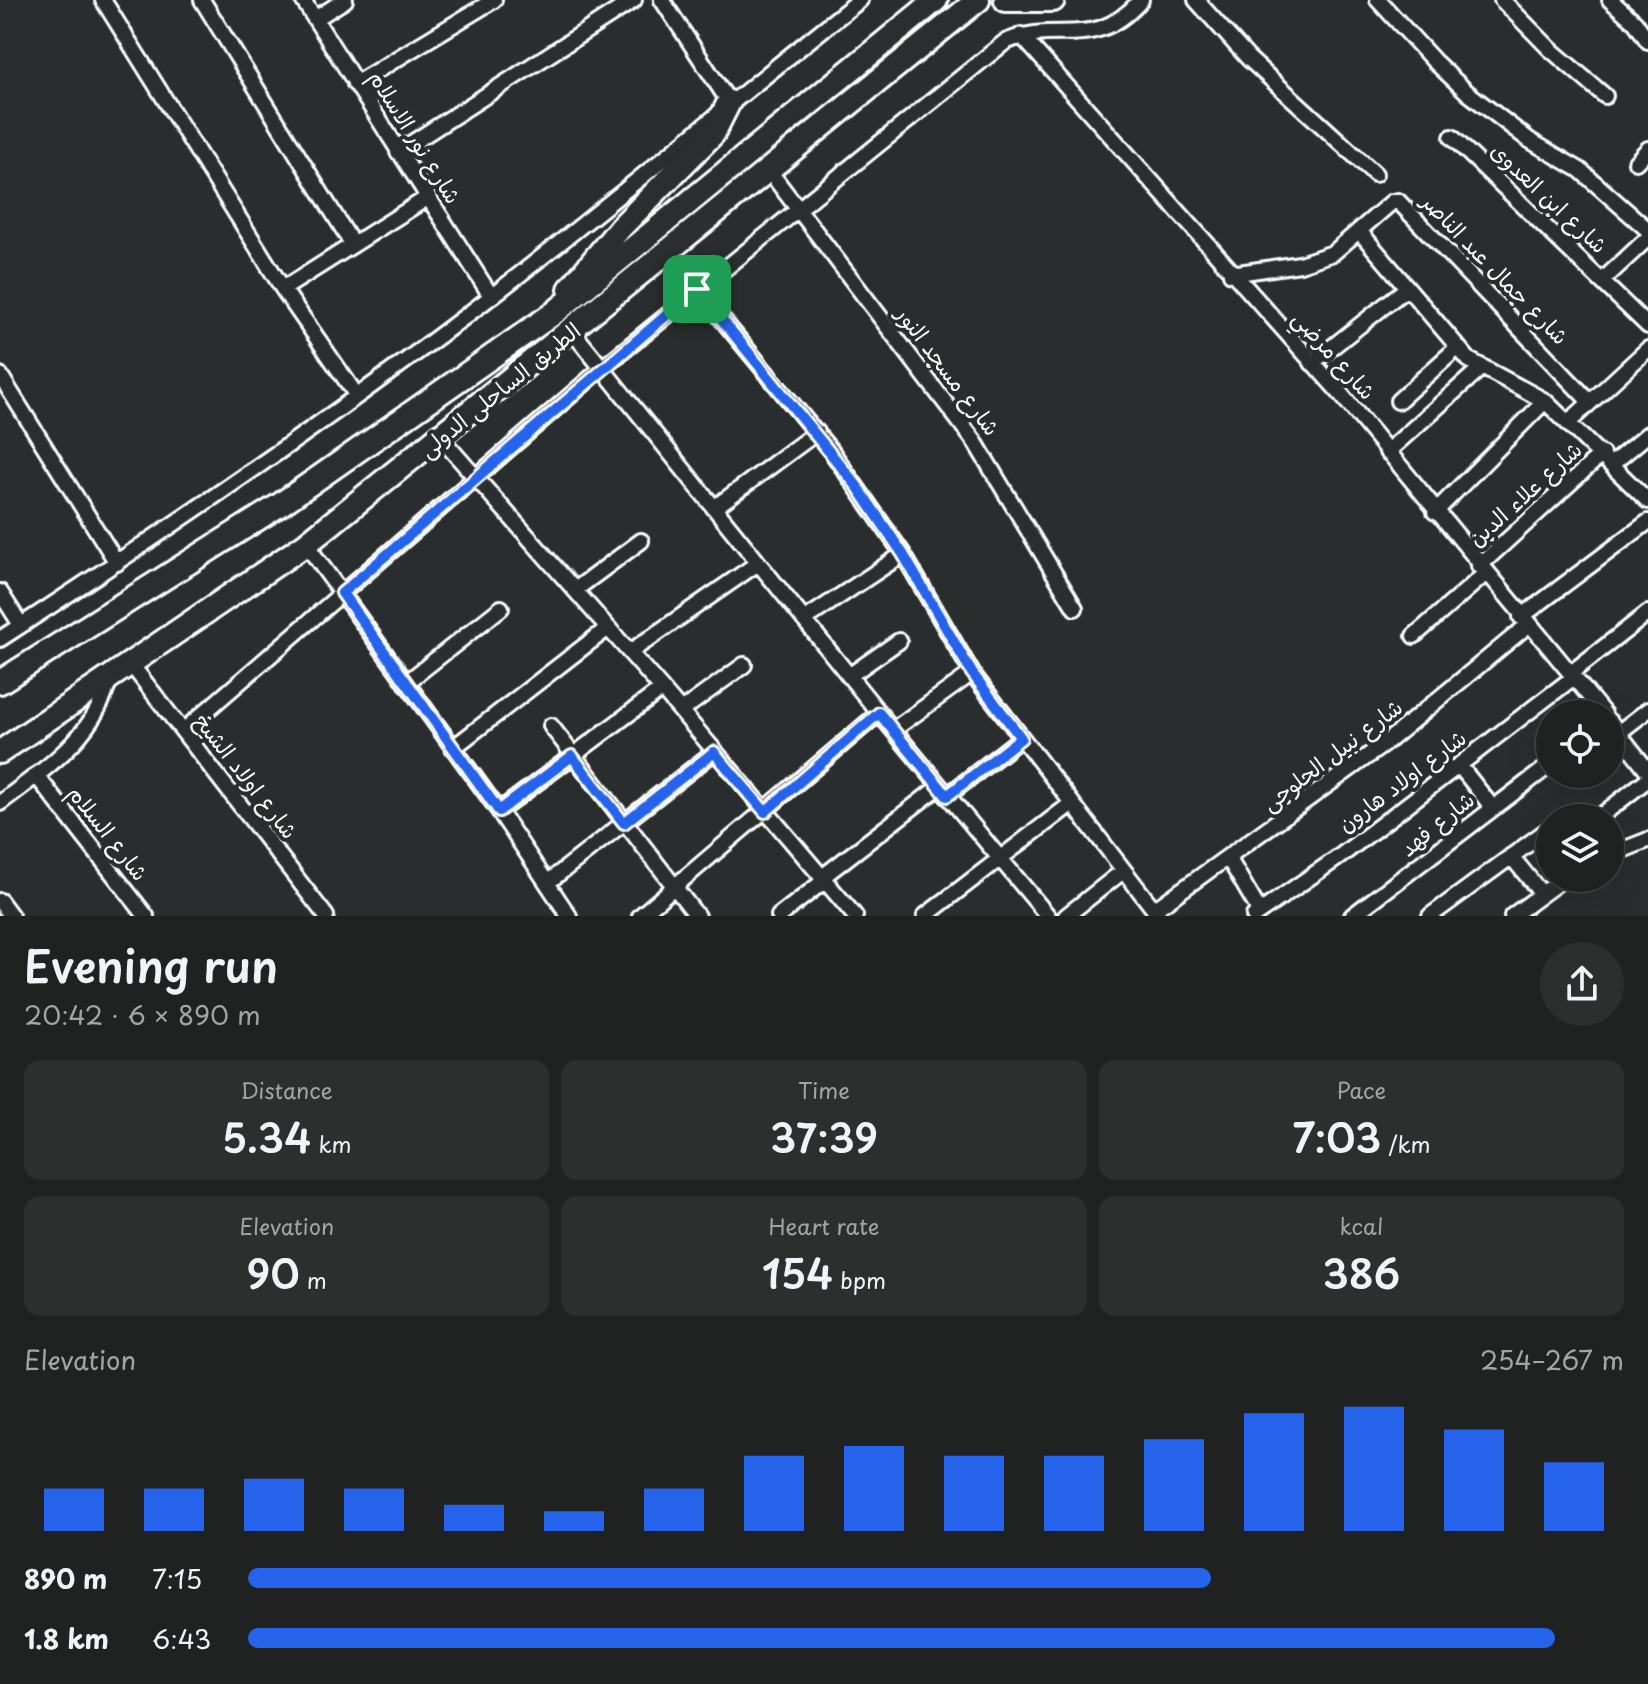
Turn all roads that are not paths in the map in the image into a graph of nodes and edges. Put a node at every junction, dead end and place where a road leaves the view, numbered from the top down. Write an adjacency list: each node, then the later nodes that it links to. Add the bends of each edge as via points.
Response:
1 (103, 0): 40 (street)
2 (202, 0): 35 (street)
3 (303, 0): 18 (street, شارع نور الاسلام)
4 (345, 0): 18 (street)
5 (494, 0): 21 (street)
6 (634, 0): 26 (street)
7 (662, 0): 23 (street)
8 (860, 0): 23 (street)
9 (936, 0): 43 (highway, الطريق الساحلى الدولى)
10 (978, 0): 28 (highway, الطريق الساحلى الدولى)
11 (1006, 0): 12 (highway)
12 (1053, 0)
13 (1141, 0): 19 (street, via 1102,30 1074,36)
14 (1196, 0): 29 (street, via 1248,58)
15 (1378, 0): 32 (street, via 1468,93 1529,140 1580,170)
16 (1502, 0): 22 (street)
17 (1610, 0): 20 (street)
18 (315, 19): 21 (street, شارع نور الاسلام)
19 (1021, 35): 31 (street, via 1005,42); 37 (street, شارع مرضي)
20 (1648, 41)
21 (355, 84): 26 (street, شارع نور الاسلام)
22 (1605, 96)
23 (729, 102): 42 (street); 43 (highway, via 713,134 612,237)
24 (1452, 137): 38 (street, شارع ابن العدوى)
25 (1648, 149): 27 (street)
26 (398, 152): 30 (street, شارع نور الاسلام)
27 (1636, 162)
28 (770, 172): 31 (street, شارع مسجد النور); 36 (highway, الطريق الساحلى الدولى)
29 (1375, 174)
30 (427, 198): 35 (street); 42 (street, شارع نور الاسلام)
31 (799, 210): 41 (street); 77 (street, شارع مسجد النور, via 975,442)
32 (1648, 230)
33 (1360, 232): 37 (street, شارع جمال عبد الناصر, via 1317,260); 39 (street); 55 (street, شارع جمال عبد الناصر, via 1392,202 1401,202)
34 (1648, 238): 38 (street)
35 (353, 245): 40 (street)
36 (668, 254): 41 (street); 45 (highway, الطريق الساحلى الدولى)
37 (1231, 274): 48 (street, شارع مرضي)
38 (1603, 280): 44 (street, شارع ابن العدوى)
39 (1407, 288): 46 (street); 48 (street)
40 (283, 289): 52 (street)
41 (697, 289): 50 (street); 57 (street)
42 (491, 296): 52 (street)
43 (554, 313): 93 (highway, الطريق الساحلى الدولى, via 281,504)
44 (1648, 326)
45 (573, 332): 50 (street); 59 (highway, الطريق الساحلى الدولى)
46 (1457, 348): 49 (street); 53 (street)
47 (1648, 349): 55 (street)
48 (1312, 363): 60 (street, شارع مرضي)
49 (1482, 367): 54 (street); 60 (street)
50 (601, 369): 62 (street); 64 (street)
51 (0, 375): 70 (street)
52 (357, 396): 70 (street)
53 (1398, 401)
54 (1545, 401): 56 (street); 65 (street)
55 (1590, 402): 56 (street)
56 (1569, 422): 61 (street)
57 (817, 432): 64 (street); 69 (street)
58 (1648, 434): 61 (street, شارع علاء الدين)
59 (441, 438): 62 (street); 68 (highway, الطريق الساحلى الدولى)
60 (1387, 452): 65 (street, شارع مرضي)
61 (1607, 459): 63 (street); 72 (street, شارع علاء الدين)
62 (476, 478): 73 (street); 75 (street)
63 (1648, 501)
64 (714, 508): 71 (street)
65 (1435, 512): 72 (street, شارع مرضي)
66 (1648, 522): 80 (street, شارع نبيل الحلوجى)
67 (641, 541): 73 (street)
68 (306, 544): 75 (street); 87 (highway, الطريق الساحلى الدولى)
69 (903, 554): 79 (street); 89 (street)
70 (117, 563): 81 (street)
71 (758, 563): 79 (street); 86 (street)
72 (1482, 570): 80 (street, شارع مرضي); 83 (street, شارع علاء الدين)
73 (575, 590): 82 (street)
74 (0, 592): 81 (street)
75 (342, 593): 94 (street); 103 (street)
76 (501, 608): 94 (street)
77 (1075, 608)
78 (1648, 613): 90 (street, شارع اولاد هارون)
79 (804, 620): 92 (street)
80 (1524, 621): 90 (street, شارع مرضي); 128 (street, شارع نبيل الحلوجى, via 1383,745)
81 (21, 625): 84 (street)
82 (608, 628): 86 (street); 106 (street)
83 (1414, 636)
84 (0, 639)
85 (899, 641): 92 (street)
86 (630, 652): 95 (street)
87 (130, 663): 91 (highway, الطريق الساحلى الدولى); 103 (street, شارع اولاد الشيخ)
88 (744, 665): 98 (street)
89 (972, 673): 102 (street); 104 (street)
90 (1572, 675): 96 (street, شارع مرضي); 110 (street, شارع اولاد هارون)
91 (111, 676): 107 (highway, الطريق الساحلى الدولى); 112 (street, via 87,729)
92 (849, 676): 99 (street)
93 (0, 682)
94 (406, 683): 106 (street)
95 (662, 689): 98 (street); 109 (street)
96 (1593, 700)
97 (1648, 710): 100 (street)
98 (681, 711): 108 (street)
99 (879, 713): 102 (street); 121 (street)
100 (1624, 723)
101 (551, 726): 109 (street)
102 (893, 730): 115 (street)
103 (183, 731): 139 (street, شارع اولاد الشيخ)
104 (1021, 738): 115 (street); 117 (street)
105 (1624, 741): 111 (street)
106 (453, 748): 120 (street)
107 (0, 752)
108 (714, 752): 121 (street); 122 (street)
109 (572, 756): 120 (street); 122 (street)
110 (1459, 765): 119 (street); 136 (street, شارع اولاد هارون)
111 (1648, 771)
112 (36, 775): 116 (street); 138 (street, شارع السلام)
113 (1536, 775): 119 (street, شارع فهد)
114 (1648, 779): 118 (street)
115 (944, 791): 127 (street); 130 (street)
116 (0, 803)
117 (1071, 804): 127 (street); 129 (street)
118 (1616, 804)
119 (1492, 807): 148 (street, شارع فهد)
120 (499, 811): 131 (street)
121 (765, 812): 130 (street); 132 (street)
122 (624, 823): 131 (street); 132 (street)
123 (1536, 838): 126 (street)
124 (1648, 840): 125 (street)
125 (1624, 849)
126 (1511, 856): 133 (street); 149 (street)
127 (1000, 859): 145 (street); 146 (street)
128 (1229, 859): 135 (street, شارع نبيل الحلوجى); 136 (street)
129 (1123, 871): 135 (street); 147 (street)
130 (822, 880): 143 (street); 144 (street)
131 (547, 883): 140 (street)
132 (675, 887): 141 (street); 142 (street)
133 (1541, 893): 150 (street)
134 (0, 901): 137 (street)
135 (1156, 913)
136 (1257, 914)
137 (11, 916)
138 (146, 916)
139 (326, 916)
140 (569, 916)
141 (640, 916)
142 (697, 916)
143 (779, 916)
144 (855, 916)
145 (925, 916)
146 (1048, 916)
147 (1066, 916)
148 (1352, 916)
149 (1430, 916)
150 (1512, 916)

